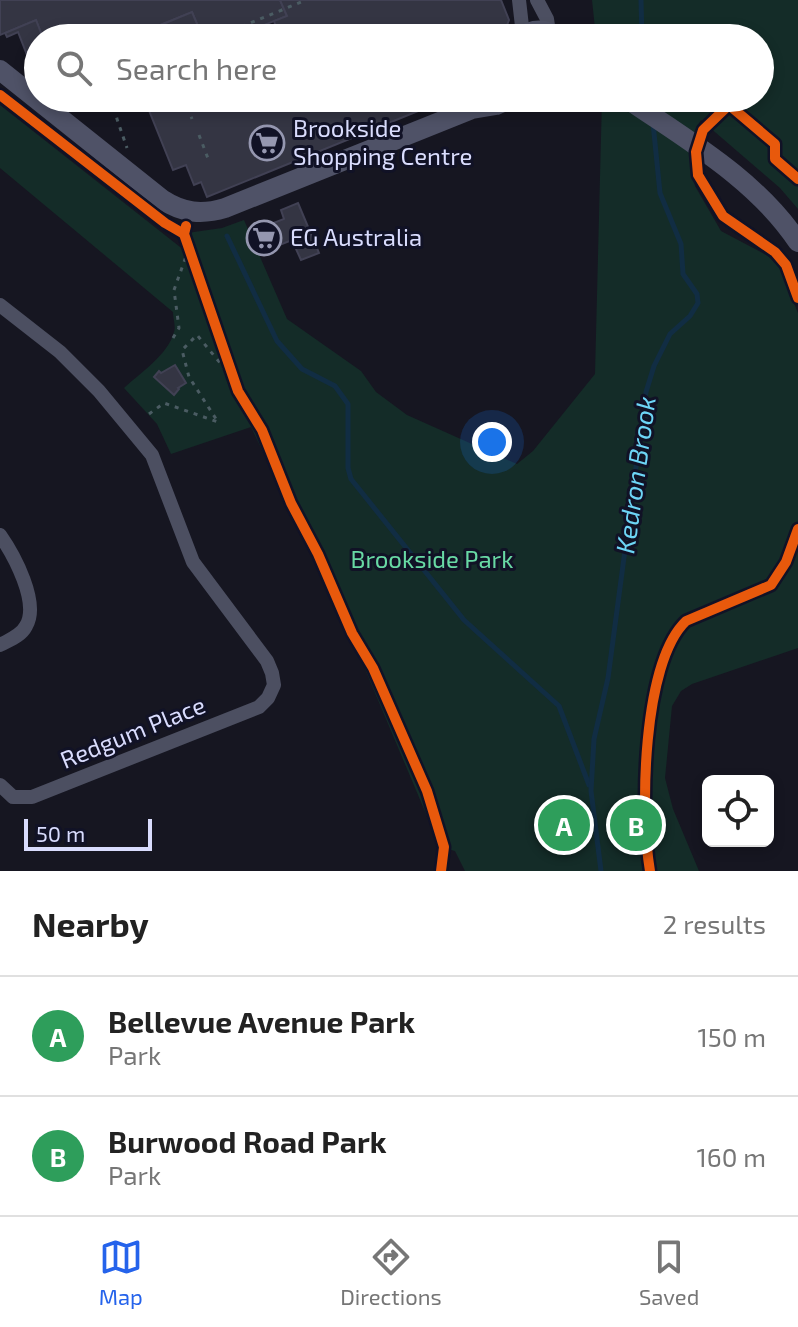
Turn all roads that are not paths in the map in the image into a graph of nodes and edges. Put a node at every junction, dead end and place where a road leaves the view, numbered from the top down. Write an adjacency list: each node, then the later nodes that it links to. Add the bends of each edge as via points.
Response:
1 (519, 0): 3 (street)
2 (537, 0): 4 (street)
3 (521, 24)
4 (549, 24)
5 (0, 70): 6 (street)
6 (24, 89)
7 (53, 112): 8 (street, via 163,200 199,213 225,208)
8 (455, 112)
9 (646, 112): 10 (street, via 763,200)
10 (798, 242)
11 (0, 305): 14 (street, Redgum Place, via 60,352 152,455 193,562 267,661 274,685 259,707 32,797 13,797)
12 (0, 535): 13 (street, via 30,599 26,627)
13 (0, 645)
14 (0, 785)

